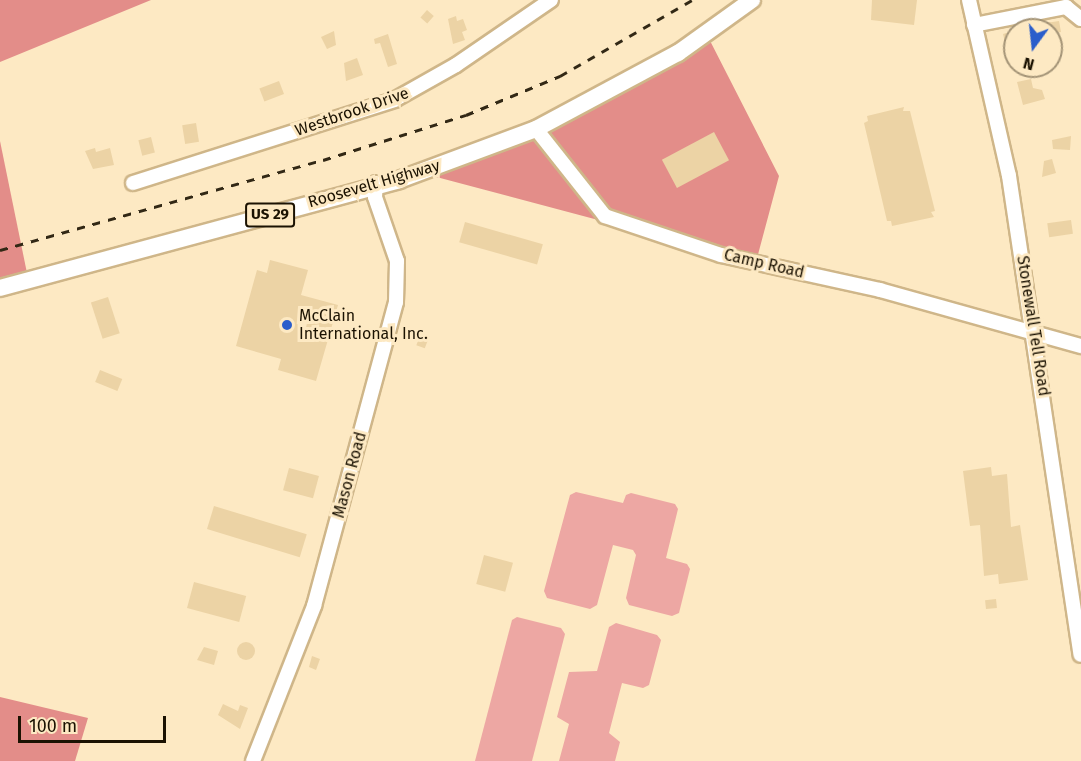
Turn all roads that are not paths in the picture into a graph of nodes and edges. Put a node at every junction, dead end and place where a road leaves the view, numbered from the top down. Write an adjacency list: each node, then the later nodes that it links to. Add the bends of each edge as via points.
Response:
1 (551, 0): 7 (street, Westbrook Drive, via 456,65 394,100)
2 (752, 0): 6 (main road, Roosevelt Highway / US 29, via 678,53)
3 (969, 0): 5 (street, Stonewall Tell Road)
4 (1081, 19): 5 (street, via 1066,7)
5 (974, 25): 10 (street, Stonewall Tell Road, via 1009,176)
6 (536, 129): 8 (main road, Roosevelt Highway / US 29, via 415,175); 10 (street, Camp Road, via 605,216 721,255 880,290)
7 (133, 183)
8 (376, 183): 9 (main road, Roosevelt Highway / US 29); 13 (street, Mason Road, via 375,197 397,261 396,302 314,606)
9 (0, 288)
10 (1034, 331): 11 (street, Camp Road); 12 (street, Stonewall Tell Road)
11 (1081, 346)
12 (1081, 656)
13 (253, 761)

